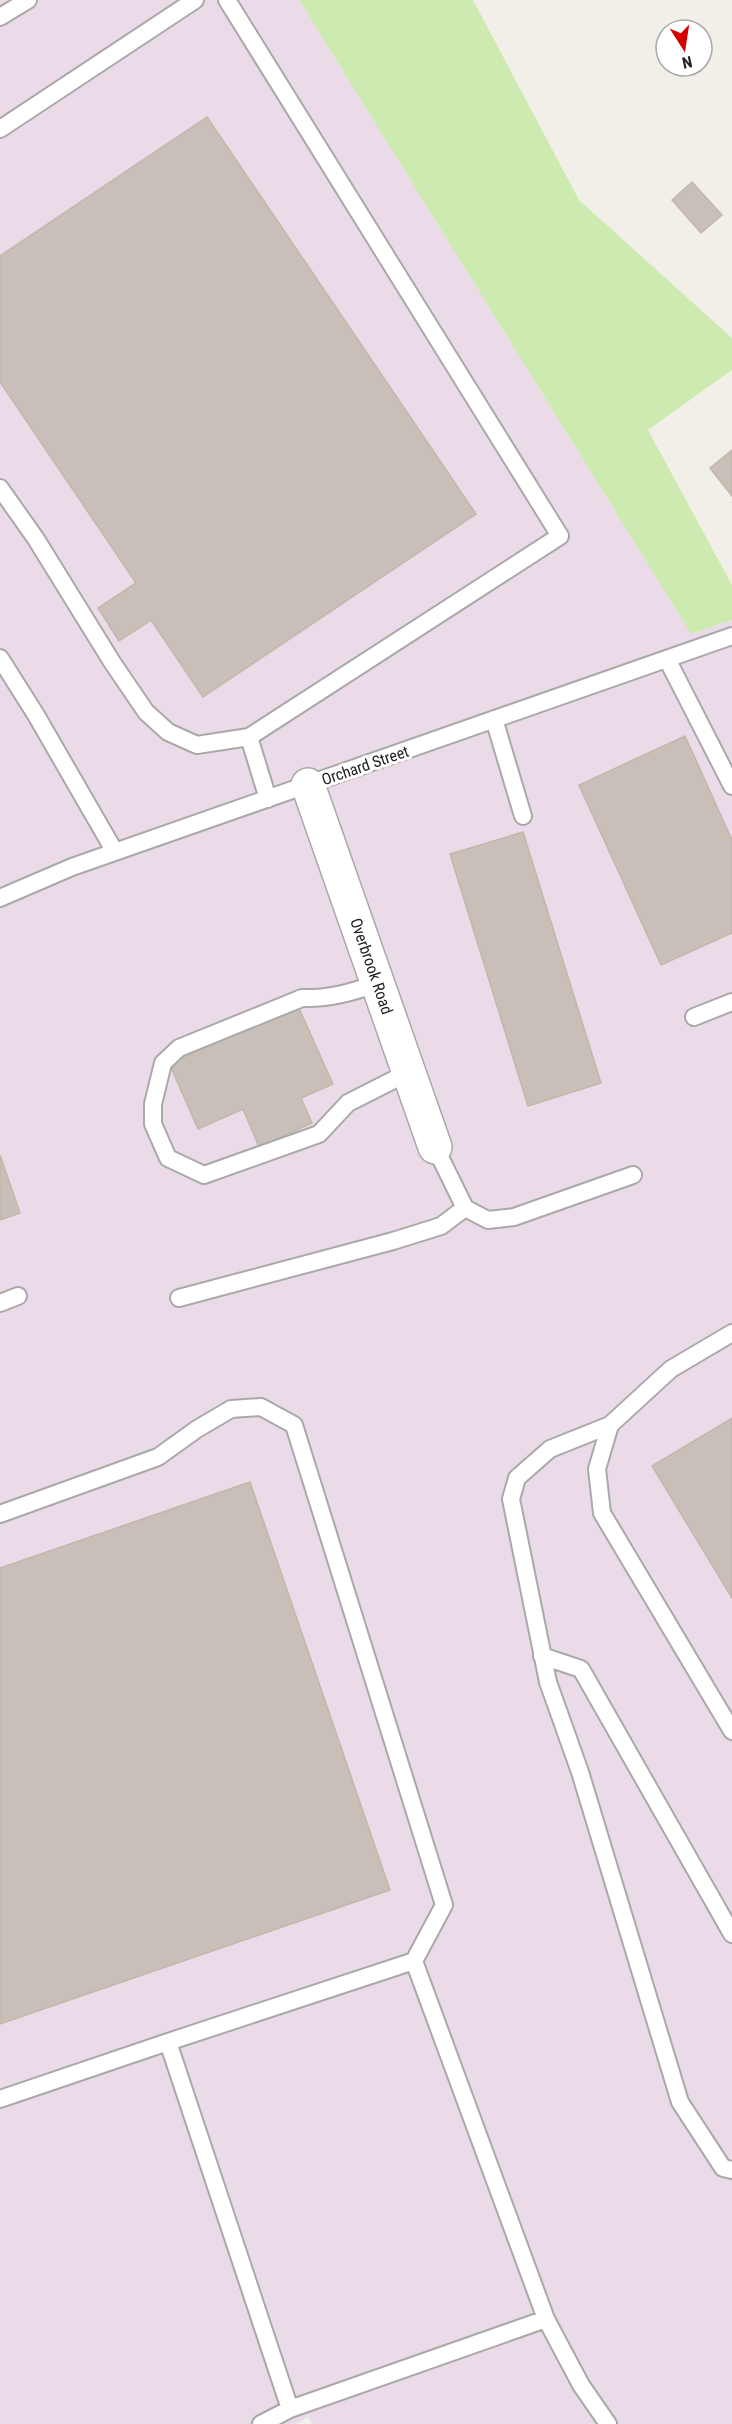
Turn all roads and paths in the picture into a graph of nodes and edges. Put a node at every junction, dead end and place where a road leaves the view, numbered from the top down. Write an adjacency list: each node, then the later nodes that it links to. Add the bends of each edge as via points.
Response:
1 (28, 0): 4 (lane)
2 (195, 0): 5 (lane)
3 (227, 0): 11 (lane, via 560,536)
4 (0, 17)
5 (0, 129)
6 (0, 488): 11 (lane, via 146,712 168,732 197,746)
7 (732, 636): 9 (lane, Orchard Street)
8 (0, 658): 16 (lane)
9 (667, 659): 10 (lane, Orchard Street); 13 (lane)
10 (494, 719): 12 (lane, Orchard Street); 15 (lane)
11 (249, 737): 14 (lane)
12 (308, 784): 14 (lane, Orchard Street); 18 (street, Overbrook Road)
13 (732, 786)
14 (268, 799): 16 (lane, Orchard Street)
15 (523, 816)
16 (115, 852): 17 (lane, Orchard Street)
17 (0, 898)
18 (378, 983): 21 (street, Overbrook Road); 21 (lane, via 348,994 302,998 179,1048 164,1063 160,1074 153,1124 168,1158 204,1175 319,1134 348,1103)
19 (732, 1002): 20 (lane)
20 (694, 1017)
21 (409, 1072): 22 (street, Overbrook Road)
22 (435, 1147): 24 (lane)
23 (633, 1175): 24 (lane, via 514,1218 488,1220)
24 (465, 1208): 26 (lane, via 441,1226)
25 (18, 1296): 27 (lane)
26 (179, 1298)
27 (0, 1303)
28 (732, 1333): 29 (lane, via 671,1369)
29 (610, 1425): 31 (lane, via 550,1449 517,1478 511,1499); 32 (lane, via 597,1469 602,1513)
30 (0, 1514): 34 (lane, via 158,1457 231,1409 261,1407 294,1425 444,1905)
31 (542, 1656): 33 (lane, via 581,1669); 37 (lane, via 680,2102 723,2168)
32 (732, 1731)
33 (732, 1934)
34 (414, 1960): 35 (lane); 38 (lane)
35 (168, 2042): 36 (lane); 39 (lane)
36 (0, 2099)
37 (732, 2170)
38 (546, 2319): 39 (lane); 41 (lane, via 581,2385)
39 (290, 2409): 40 (lane)
40 (261, 2424)
41 (608, 2424)

